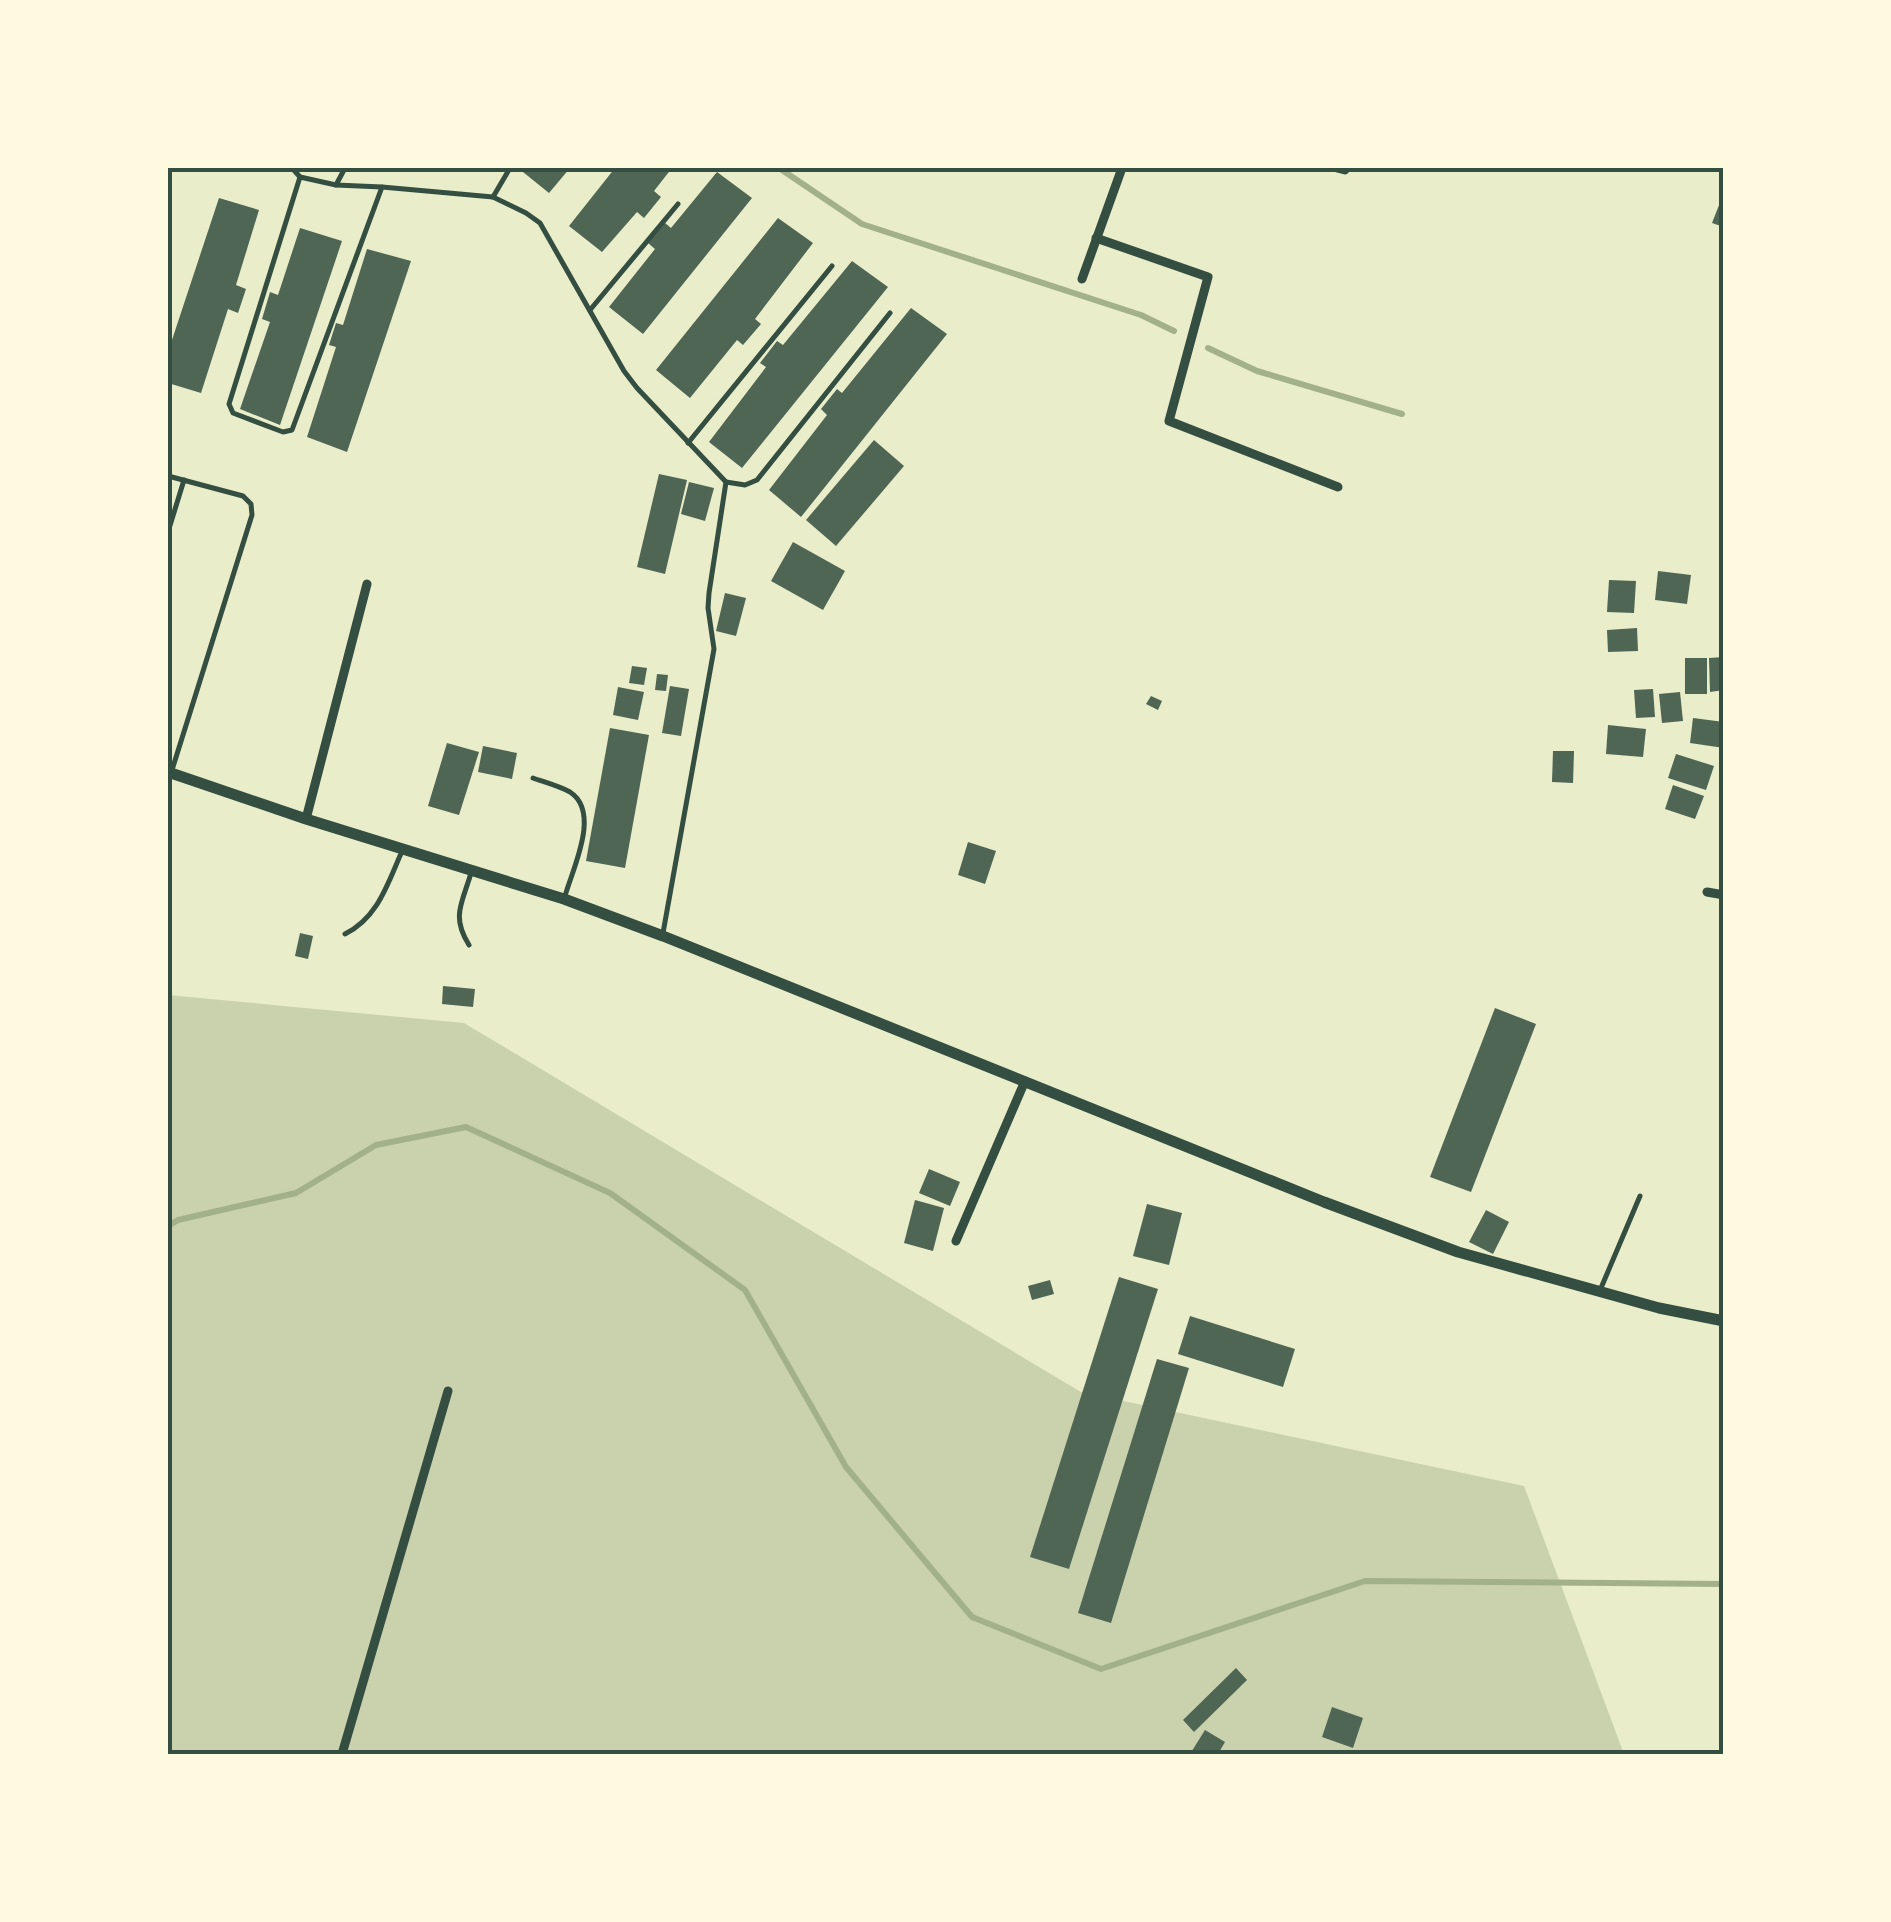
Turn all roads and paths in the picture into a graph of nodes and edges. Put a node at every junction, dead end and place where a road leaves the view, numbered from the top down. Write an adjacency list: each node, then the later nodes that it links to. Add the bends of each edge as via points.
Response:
1 (292, 168): 5 (lane)
2 (345, 168): 6 (lane)
3 (510, 168): 8 (lane)
4 (1122, 168): 10 (street)
5 (300, 177): 6 (lane); 7 (lane, via 229,404 233,413 282,432 292,430)
6 (336, 185): 7 (lane)
7 (382, 186): 8 (lane)
8 (494, 197): 13 (lane, via 540,223)
9 (678, 204): 13 (lane)
10 (1096, 238): 12 (street); 19 (street, via 1208,277 1169,420)
11 (832, 266): 15 (lane)
12 (1082, 279)
13 (590, 310): 15 (lane, via 630,379)
14 (890, 313): 18 (lane, via 757,480)
15 (688, 443): 18 (lane)
16 (168, 476): 17 (lane)
17 (184, 480): 20 (lane); 22 (lane, via 242,496 252,515)
18 (726, 482): 31 (lane, via 709,593 714,649)
19 (1338, 487)
20 (168, 532)
21 (367, 584): 24 (street)
22 (169, 772): 24 (street)
23 (532, 778): 29 (lane, via 572,793 583,807 586,826)
24 (306, 819): 25 (street)
25 (403, 849): 26 (street); 30 (lane, via 370,916)
26 (472, 870): 29 (street); 32 (lane, via 458,920)
27 (1708, 892): 28 (street)
28 (1724, 895)
29 (564, 899): 31 (street)
30 (345, 934)
31 (662, 936): 33 (street)
32 (469, 945)
33 (1025, 1082): 35 (street); 36 (street, via 1458,1252)
34 (1640, 1196): 36 (lane)
35 (956, 1241)
36 (1600, 1291): 37 (street)
37 (1724, 1321)
38 (448, 1391): 39 (street)
39 (342, 1754)

